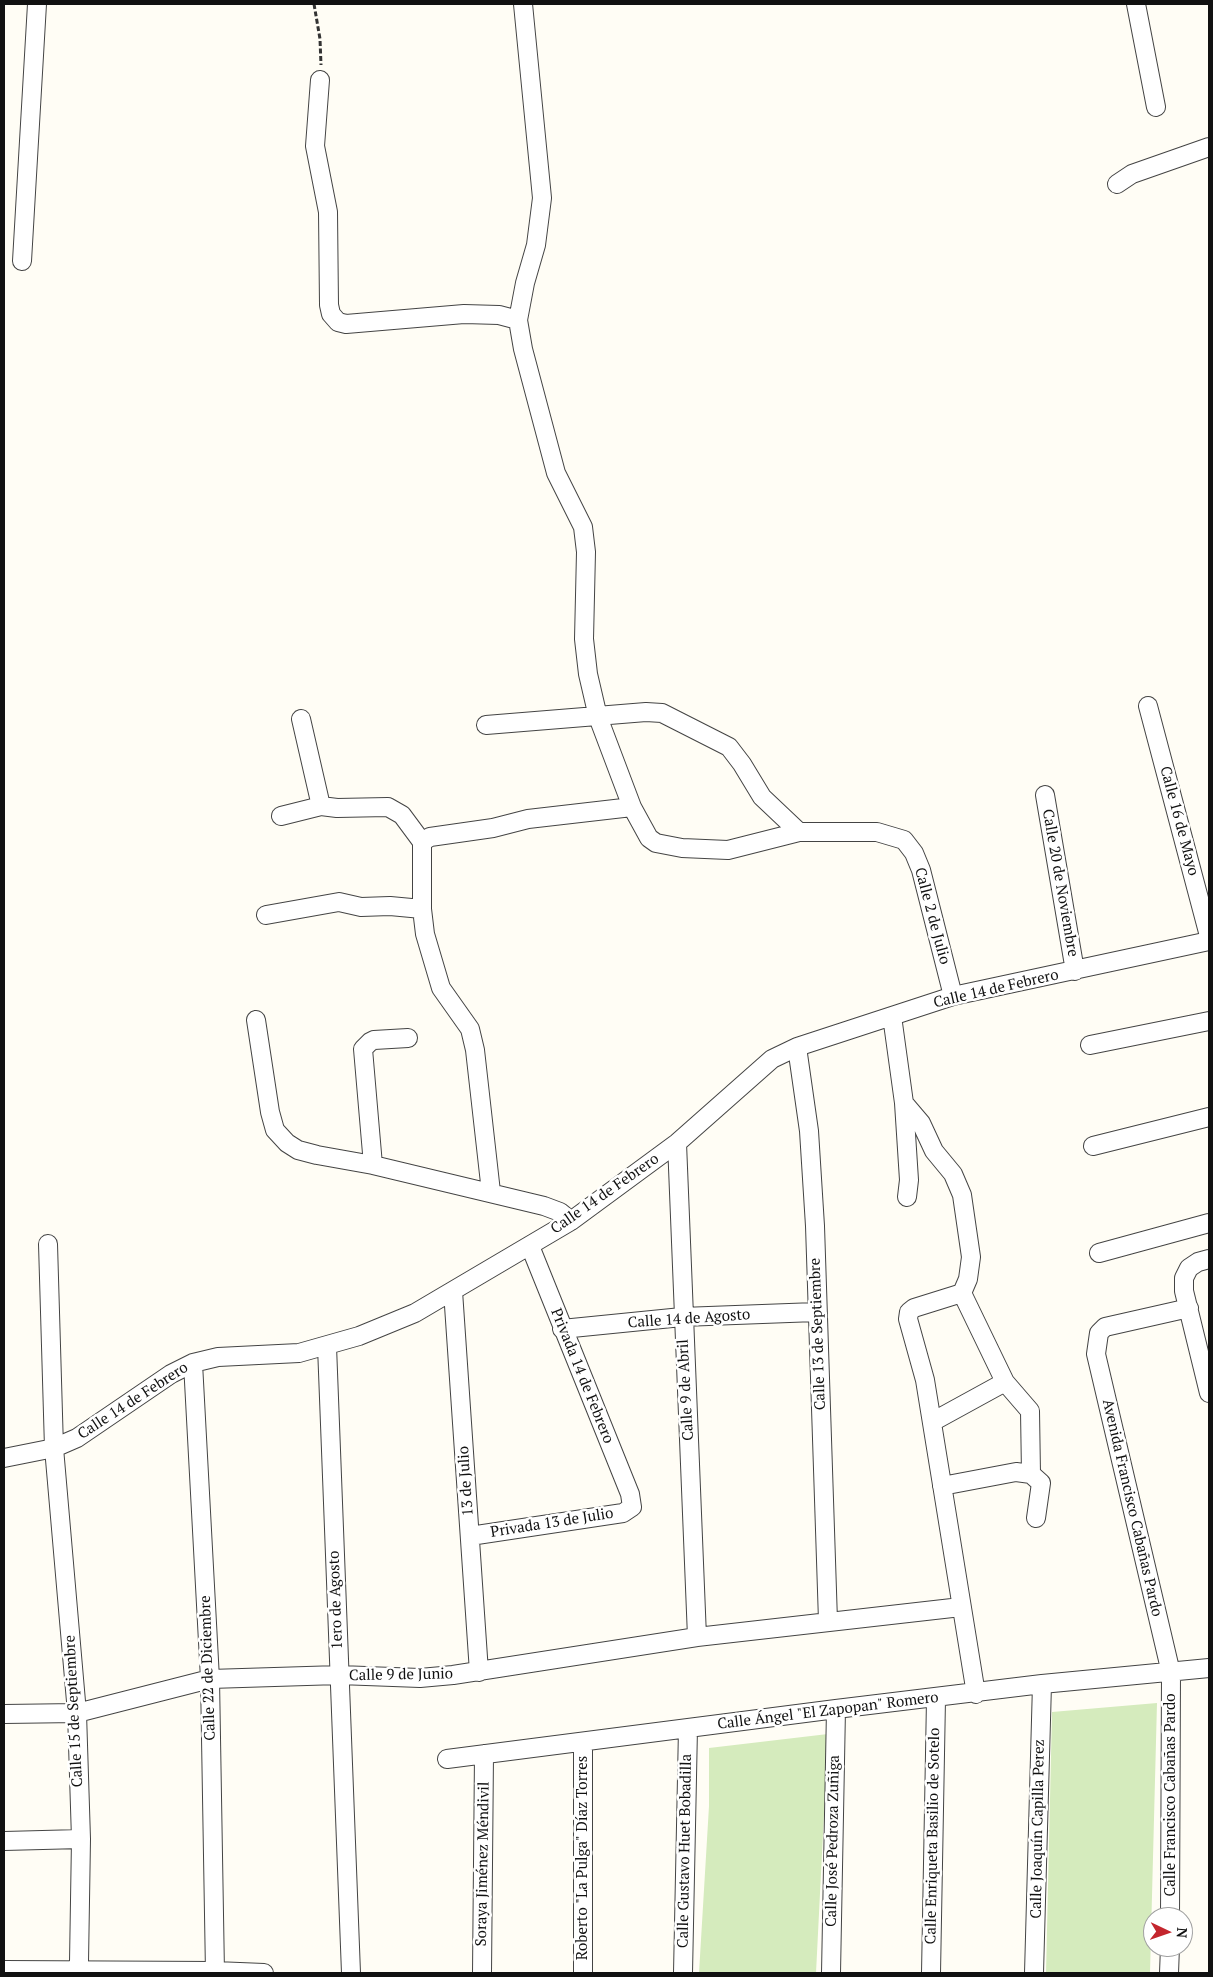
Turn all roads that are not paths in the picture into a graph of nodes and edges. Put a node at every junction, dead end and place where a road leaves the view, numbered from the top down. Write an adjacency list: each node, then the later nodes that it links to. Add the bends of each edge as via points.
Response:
1 (37, 4): 8 (street)
2 (523, 4): 9 (street, via 542,198 536,245 524,284)
3 (1136, 4): 5 (street)
4 (320, 80): 9 (street, via 315,146 328,212 329,305 338,322 346,324 464,314 499,315)
5 (1156, 107)
6 (1209, 148): 7 (street, via 1132,174)
7 (1117, 184)
8 (22, 261)
9 (518, 320): 11 (street, via 522,348 556,473 583,527 587,577 584,639)
10 (1148, 706): 22 (street, Calle 16 de Mayo)
11 (598, 717): 13 (street); 16 (street); 18 (street, via 662,713 729,747 762,797)
12 (301, 719): 15 (street)
13 (486, 725)
14 (1045, 795): 24 (street, Calle 20 de Noviembre)
15 (321, 806): 17 (street); 19 (street, via 388,807 402,815)
16 (632, 807): 18 (street, via 649,838 665,846 728,850); 19 (street, via 528,819 493,828 430,837)
17 (281, 816)
18 (799, 832): 25 (street, Calle 2 de Julio, via 877,832 904,840 921,870)
19 (422, 842): 20 (street)
20 (422, 909): 21 (street, via 361,907 339,902); 37 (street, via 425,934 441,988 470,1029)
21 (266, 915)
22 (1209, 936)
23 (1209, 941): 24 (street, Calle 14 de Febrero)
24 (1075, 971): 25 (street, Calle 14 de Febrero)
25 (952, 996): 26 (street, Calle 14 de Febrero)
26 (892, 1016): 31 (street, Calle 14 de Febrero); 32 (street)
27 (256, 1020): 36 (street, via 270,1112 276,1130 298,1150)
28 (1209, 1021): 30 (street)
29 (408, 1038): 36 (street, via 370,1042 363,1049)
30 (1090, 1045)
31 (797, 1047): 34 (street, Calle 14 de Febrero, via 772,1059); 48 (street, Calle 13 de Septiembre, via 809,1131)
32 (904, 1103): 38 (street, via 909,1180); 46 (street, via 921,1123 934,1151 953,1174 962,1194 971,1257)
33 (1209, 1117): 35 (street)
34 (677, 1143): 39 (street, Calle 14 de Febrero); 49 (street, Calle 9 de Abril)
35 (1093, 1146)
36 (373, 1166): 37 (street)
37 (491, 1192): 39 (street, via 544,1206)
38 (907, 1197)
39 (571, 1220): 42 (street, Calle 14 de Febrero)
40 (1209, 1223): 43 (street)
41 (48, 1244): 56 (street, Calle 15 de Septiembre)
42 (530, 1246): 45 (street, Calle 14 de Febrero); 50 (street, Privada 14 de Febrero)
43 (1099, 1253)
44 (1209, 1259): 47 (street, via 1189,1268 1184,1278)
45 (452, 1291): 51 (street, Calle 14 de Febrero, via 415,1313); 62 (street, 13 de Julio)
46 (962, 1293): 53 (street); 55 (street, via 914,1308 908,1319 925,1380)
47 (1189, 1308): 54 (street); 68 (street, Avenida Francisco Cabañas Pardo, via 1105,1327 1096,1342 1098,1365)
48 (816, 1312): 49 (street, Calle 14 de Agosto); 64 (street, Calle 13 de Septiembre)
49 (682, 1317): 50 (street, Calle 14 de Agosto); 65 (street, Calle 9 de Abril)
50 (562, 1329): 60 (street, Privada 14 de Febrero, via 630,1494)
51 (326, 1346): 52 (street, Calle 14 de Febrero, via 299,1353 218,1356); 69 (street, 1ero de Agosto)
52 (193, 1363): 56 (street, Calle 14 de Febrero, via 171,1374 92,1429); 70 (street, Calle 22 de Diciembre)
53 (1005, 1382): 55 (street); 58 (street, via 1030,1410)
54 (1209, 1393)
55 (932, 1422): 59 (street)
56 (54, 1448): 57 (street, Calle 14 de Febrero); 75 (street, Calle 15 de Septiembre)
57 (4, 1458)
58 (1031, 1474): 59 (street, via 1016,1472); 61 (street, via 1040,1483)
59 (942, 1486): 63 (street)
60 (632, 1507): 62 (street, Privada 13 de Julio, via 623,1513)
61 (1036, 1518)
62 (470, 1536): 67 (street, 13 de Julio)
63 (961, 1607): 64 (street, Calle 9 de Junio); 72 (street)
64 (828, 1621): 65 (street, Calle 9 de Junio)
65 (697, 1637): 67 (street, Calle 9 de Junio)
66 (1209, 1668): 68 (street, Calle Ángel "El Zapopan" Romero)
67 (479, 1672): 69 (street, Calle 9 de Junio, via 420,1678)
68 (1172, 1673): 71 (street, Calle Ángel "El Zapopan" Romero); 83 (street, Calle Francisco Cabañas Pardo)
69 (339, 1675): 70 (street, Calle 9 de Junio); 89 (street, 1ero de Agosto)
70 (210, 1679): 75 (street, Calle 9 de Junio); 87 (street, Calle 22 de Diciembre)
71 (1042, 1684): 72 (street, Calle Ángel "El Zapopan" Romero); 95 (street, Calle Joaquín Capilla Perez)
72 (976, 1694): 73 (street, Calle Ángel "El Zapopan" Romero)
73 (936, 1699): 74 (street, Calle Ángel "El Zapopan" Romero); 94 (street, Calle Enriqueta Basilio de Sotelo)
74 (836, 1709): 77 (street, Calle Ángel "El Zapopan" Romero); 93 (street, Calle José Pedroza Zuñiga)
75 (77, 1713): 76 (street, Calle 9 de Junio); 81 (street, Calle 15 de Septiembre)
76 (4, 1714)
77 (688, 1728): 78 (street, Calle Ángel "El Zapopan" Romero); 92 (street, Calle Gustavo Huet Bobadilla)
78 (583, 1743): 79 (street, Calle Ángel "El Zapopan" Romero); 91 (street, Roberto "La Pulga" Díaz Torres)
79 (484, 1754): 80 (street, Calle Ángel "El Zapopan" Romero); 90 (street, Soraya Jiménez Méndivil)
80 (447, 1759)
81 (81, 1839): 82 (street); 86 (street, Calle 15 de Septiembre, via 79,1962)
82 (4, 1841)
83 (1170, 1907)
84 (1170, 1957): 96 (street)
85 (4, 1970): 86 (street)
86 (76, 1972): 87 (street)
87 (215, 1972): 88 (street)
88 (264, 1973)
89 (351, 1973)
90 (482, 1973)
91 (583, 1973)
92 (683, 1973)
93 (830, 1973)
94 (931, 1973)
95 (1034, 1973)
96 (1170, 1973)

